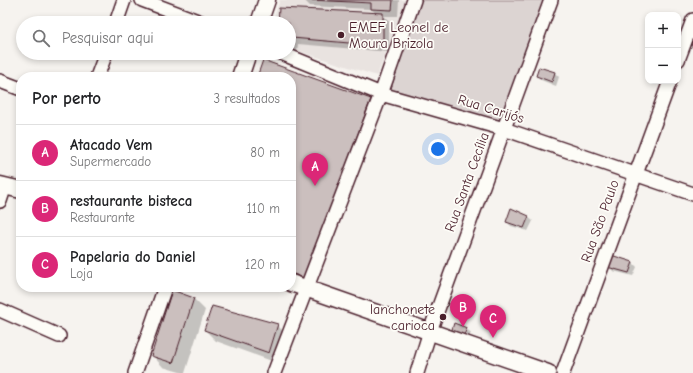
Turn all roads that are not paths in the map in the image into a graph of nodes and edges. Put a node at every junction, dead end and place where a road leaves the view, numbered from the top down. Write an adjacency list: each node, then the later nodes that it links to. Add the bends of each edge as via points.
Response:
1 (124, 0): 6 (street)
2 (142, 0): 7 (street)
3 (267, 0): 8 (street)
4 (414, 0): 19 (street)
5 (551, 0): 20 (street, Rua Santa Cecília)
6 (118, 16)
7 (184, 16)
8 (261, 16)
9 (693, 20): 10 (street)
10 (681, 52)
11 (296, 59): 19 (street, Rua Carijós)
12 (103, 60): 14 (street)
13 (246, 60): 15 (street)
14 (99, 72)
15 (242, 72)
16 (0, 81): 18 (street)
17 (669, 84): 21 (street, Rua São Paulo)
18 (16, 87)
19 (382, 94): 20 (street, Rua Carijós); 27 (street)
20 (504, 129): 21 (street, Rua Carijós); 30 (street, Rua Santa Cecília)
21 (635, 173): 25 (street, Rua Carijós); 36 (street, Rua São Paulo)
22 (16, 191): 23 (street)
23 (2, 192): 24 (street)
24 (16, 194)
25 (693, 194)
26 (296, 285): 27 (street)
27 (306, 288): 30 (street); 33 (street)
28 (163, 292): 32 (street)
29 (0, 310): 31 (street)
30 (430, 330): 34 (street, Rua Santa Cecília); 35 (street)
31 (59, 336)
32 (135, 373)
33 (274, 373)
34 (417, 373)
35 (548, 373)
36 (563, 373)

